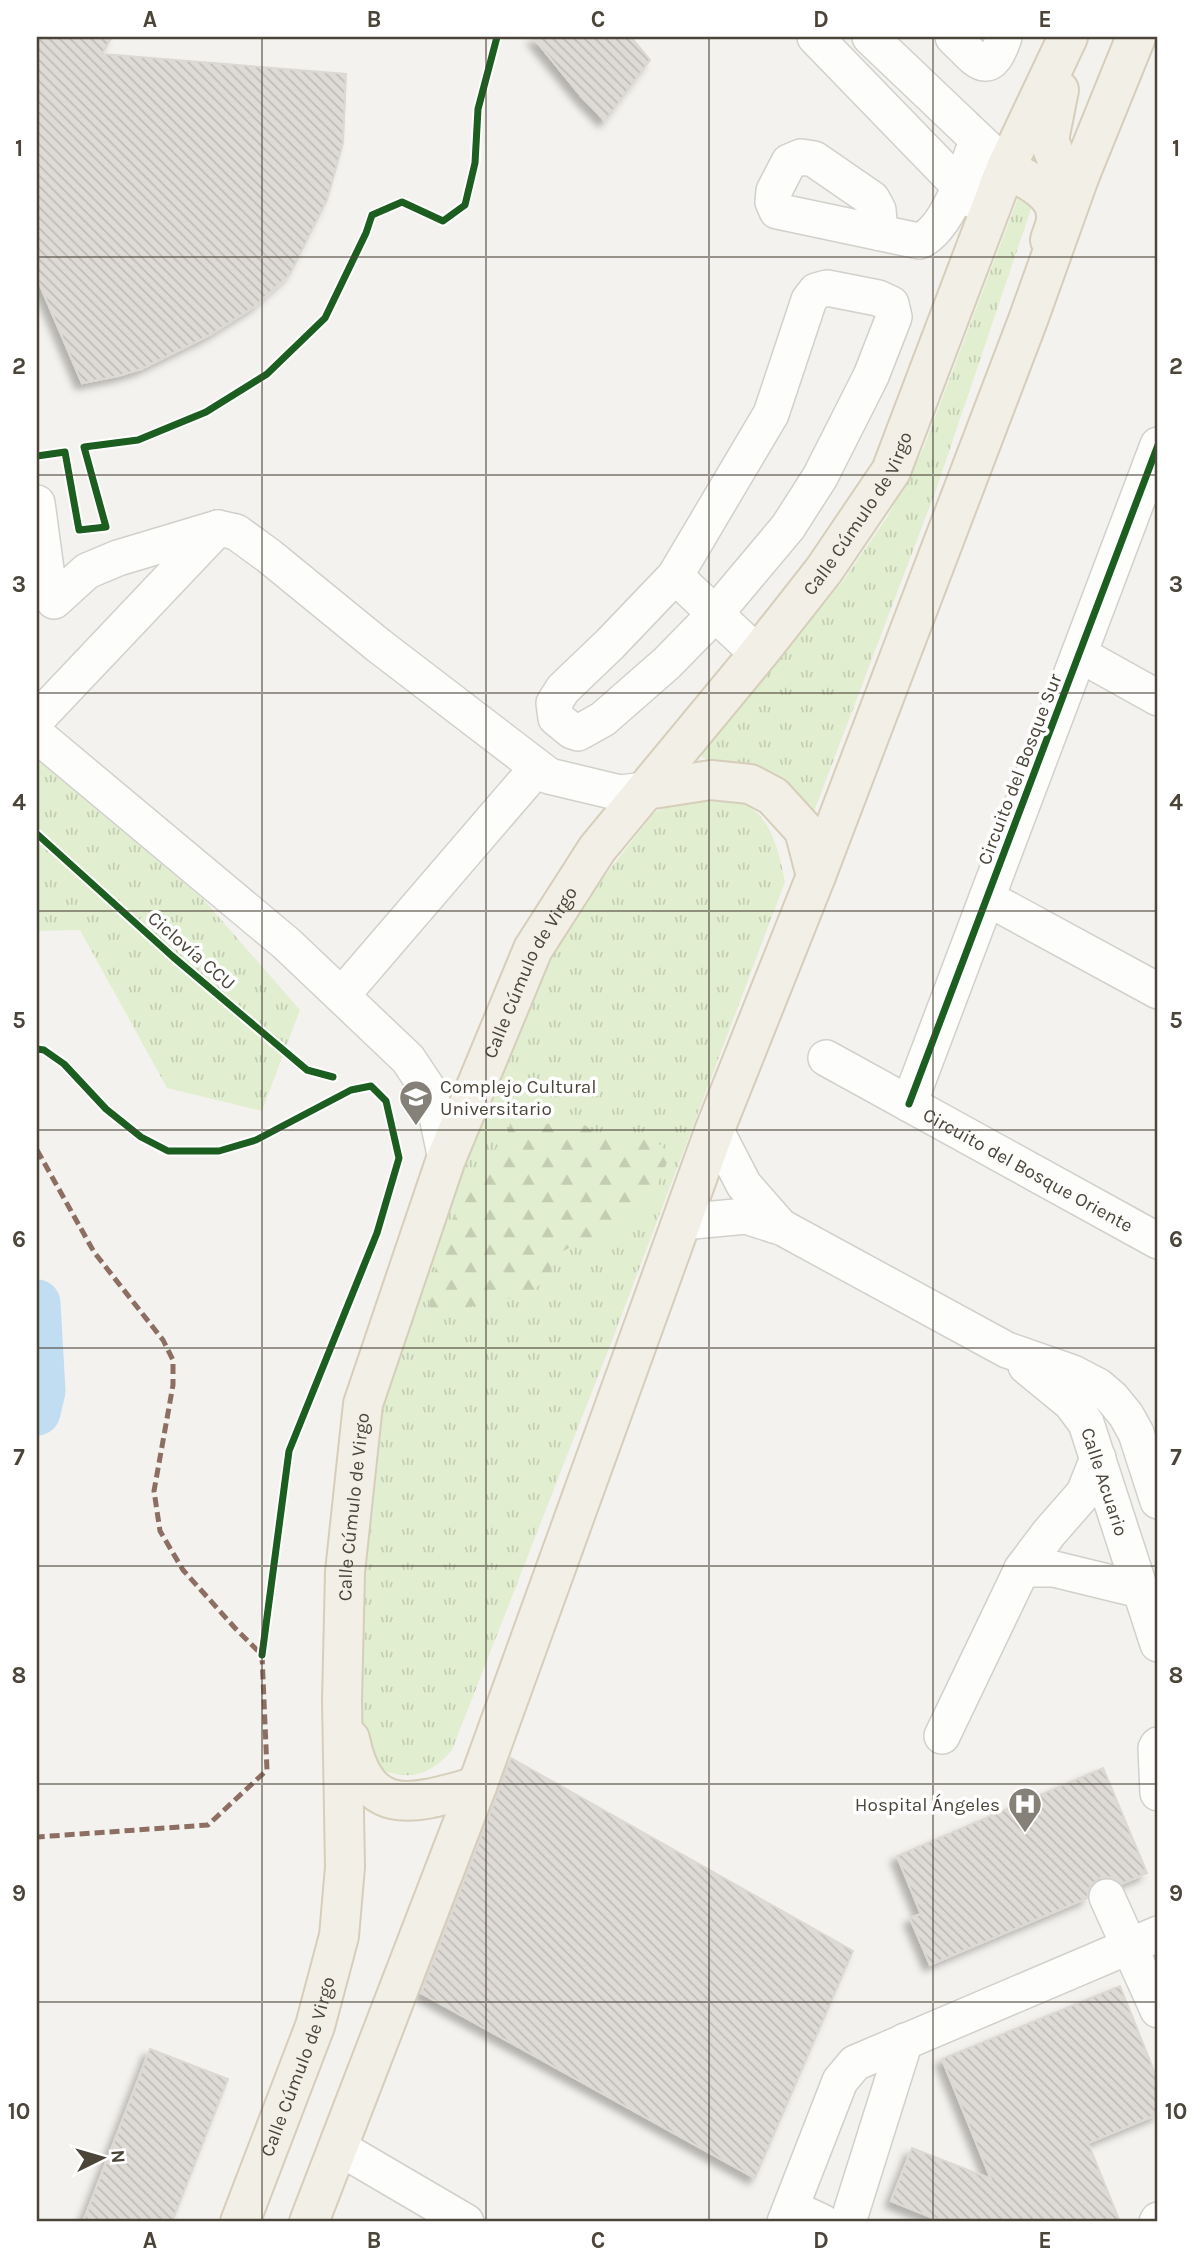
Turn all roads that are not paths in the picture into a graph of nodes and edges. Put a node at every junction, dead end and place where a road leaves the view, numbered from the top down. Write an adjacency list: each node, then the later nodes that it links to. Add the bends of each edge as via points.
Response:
1 (815, 37): 10 (street)
2 (870, 37): 7 (street)
3 (953, 37): 4 (street, via 985,64 997,56)
4 (1004, 37)
5 (1136, 37): 9 (main road)
6 (1067, 38): 8 (main road, Calle Cúmulo de Virgo); 9 (main road, via 1049,140 1058,163)
7 (978, 140): 8 (street); 10 (street)
8 (1006, 168): 11 (main road, Calle Cúmulo de Virgo); 13 (main road, via 1054,203 1056,217)
9 (1080, 175): 13 (main road)
10 (961, 186): 11 (street); 12 (street, via 929,238 908,240)
11 (989, 216): 20 (main road, Calle Cúmulo de Virgo, via 891,471 824,570)
12 (880, 233)
13 (1028, 320): 27 (main road)
14 (1158, 445): 21 (street, Circuito del Bosque Sur)
15 (37, 503): 18 (street)
16 (219, 528): 18 (street, via 118,558); 23 (street); 25 (street, via 236,532 269,556)
17 (675, 576): 19 (street); 19 (street, via 563,690 554,703 556,718 578,733 603,719); 19 (street, via 771,414 816,291 827,288 891,303 894,317 871,376 820,477 788,527)
18 (44, 592)
19 (715, 614): 20 (street)
20 (758, 654): 26 (main road, Calle Cúmulo de Virgo)
21 (1079, 654): 22 (street); 28 (street, Circuito del Bosque Sur)
22 (1158, 698)
23 (37, 719)
24 (37, 735): 30 (street)
25 (537, 768): 26 (street, via 549,776 620,793); 30 (street)
26 (646, 790): 27 (main road, via 711,780 750,784 773,796 804,830); 34 (main road, Calle Cúmulo de Virgo, via 597,849 533,949)
27 (816, 876): 33 (main road)
28 (987, 898): 29 (street); 32 (street, Circuito del Bosque Sur)
29 (1158, 991)
30 (342, 995): 34 (street, via 408,1059 428,1089)
31 (826, 1058): 32 (street, Circuito del Bosque Oriente)
32 (909, 1104): 37 (street, Circuito del Bosque Oriente)
33 (715, 1129): 35 (main road); 36 (street, Calle Acuario, via 744,1185)
34 (446, 1158): 44 (main road, Calle Cúmulo de Virgo, via 363,1404 345,1572)
35 (682, 1222): 36 (street, Calle Acuario, via 746,1216); 47 (main road)
36 (783, 1228): 38 (street, Calle Acuario)
37 (1158, 1241)
38 (1007, 1350): 39 (street, Calle Acuario, via 1078,1411); 40 (street, Calle Acuario, via 1073,1373 1112,1398 1136,1433)
39 (1098, 1458): 41 (street, via 1084,1493); 42 (street, Calle Acuario)
40 (1158, 1501)
41 (1022, 1569): 42 (street, via 1054,1569); 45 (street)
42 (1140, 1590): 43 (street, Calle Acuario)
43 (1158, 1644)
44 (342, 1700): 47 (main road, via 354,1759 368,1785 388,1799 414,1801); 54 (main road, Calle Cúmulo de Virgo, via 345,1867 339,1936 315,2026)
45 (942, 1736)
46 (1158, 1745): 48 (street)
47 (477, 1786): 53 (main road)
48 (1158, 1793)
49 (1107, 1897): 50 (street)
50 (1144, 1940): 51 (street); 52 (street)
51 (1158, 2010)
52 (905, 2041): 55 (street, via 855,2063 840,2081); 61 (street)
53 (338, 2147): 58 (main road); 59 (street)
54 (267, 2154): 56 (main road, Calle Cúmulo de Virgo); 57 (main road)
55 (788, 2215): 60 (street)
56 (240, 2222)
57 (255, 2222)
58 (309, 2222)
59 (466, 2222)
60 (822, 2222)
61 (848, 2222)

